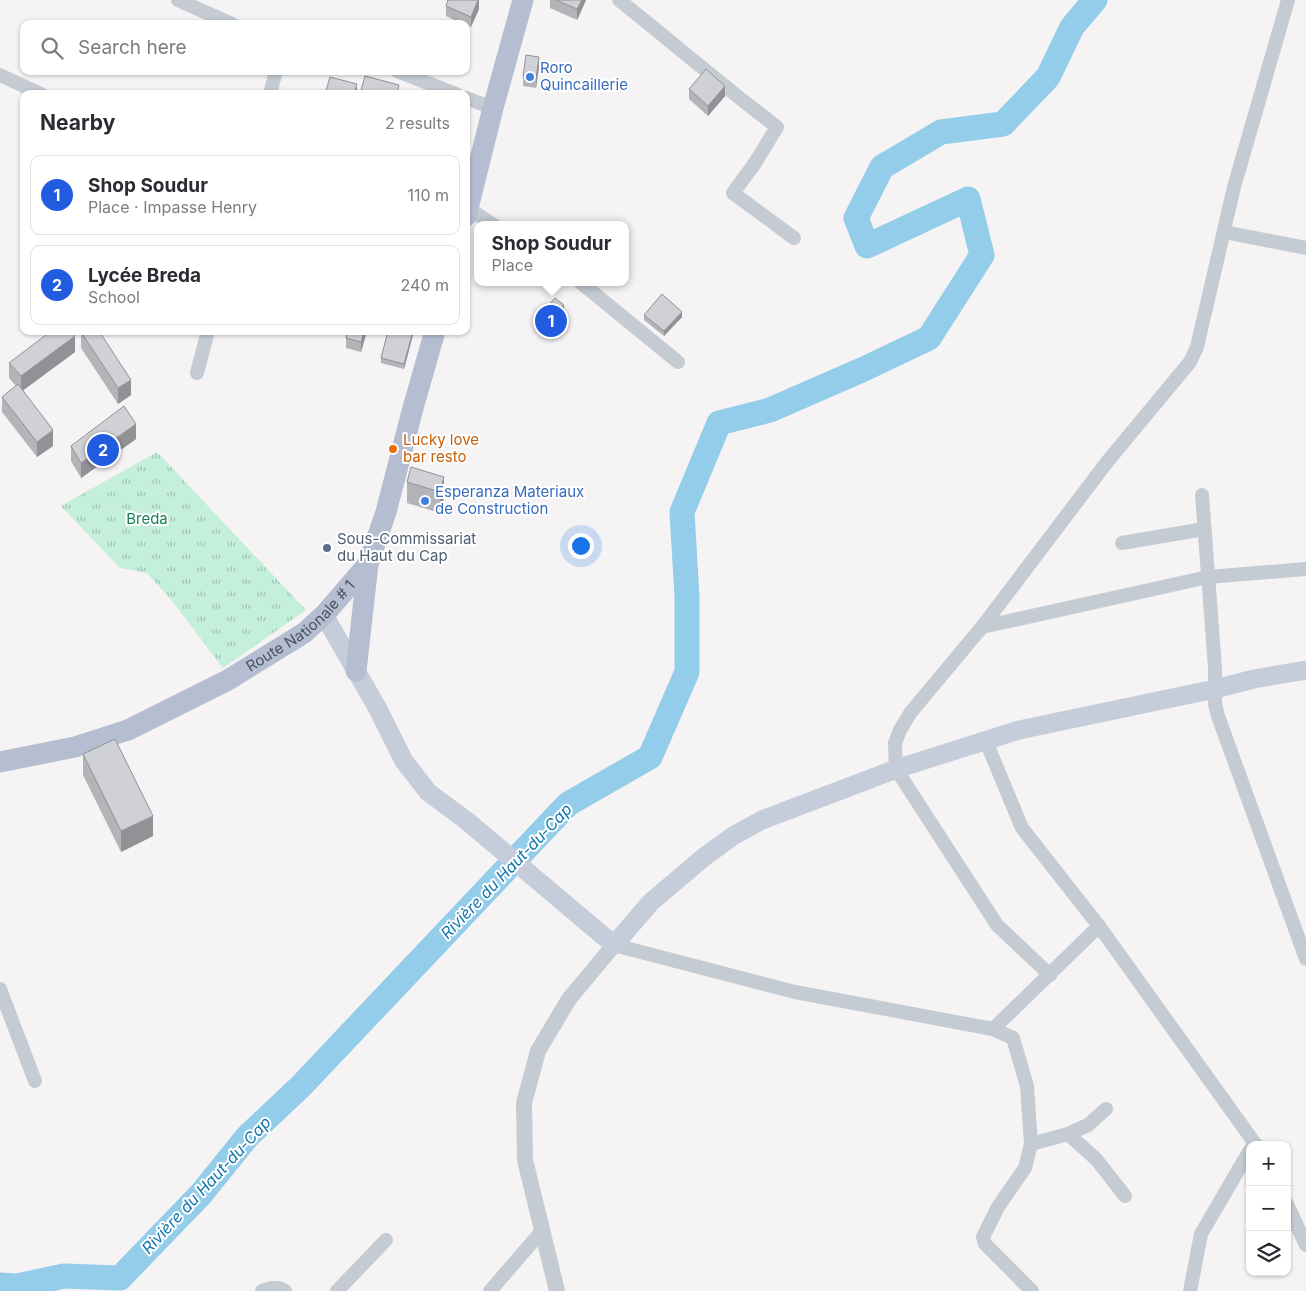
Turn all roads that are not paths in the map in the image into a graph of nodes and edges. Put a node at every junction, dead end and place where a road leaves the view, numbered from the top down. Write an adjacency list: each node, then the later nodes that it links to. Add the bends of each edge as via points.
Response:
1 (178, 0): 5 (street)
2 (523, 0): 13 (main road)
3 (619, 0): 18 (street, via 777,127 733,192)
4 (1288, 0): 17 (street)
5 (223, 20)
6 (0, 75): 9 (street)
7 (275, 75): 10 (street)
8 (408, 75): 11 (street)
9 (32, 90)
10 (271, 90)
11 (446, 90)
12 (470, 99): 13 (street)
13 (493, 108): 14 (main road)
14 (470, 200)
15 (470, 213): 16 (street)
16 (486, 221)
17 (1224, 232): 19 (street); 32 (street, via 1197,346 1190,362 1107,462)
18 (794, 238)
19 (1306, 248)
20 (585, 286): 23 (street)
21 (207, 335): 24 (street)
22 (434, 335): 28 (main road, Route Nationale # 1, via 386,512)
23 (678, 362)
24 (197, 373)
25 (1202, 496): 26 (street)
26 (1204, 529): 27 (street); 30 (street)
27 (1122, 543)
28 (368, 564): 31 (main road, Route Nationale # 1); 34 (main road)
29 (1306, 569): 30 (street)
30 (1208, 577): 32 (street); 35 (street)
31 (324, 615): 34 (main road); 37 (main road, Route Nationale # 1, via 304,633 228,680 128,730 75,747)
32 (982, 627): 38 (street, via 911,712 900,730 895,743)
33 (1306, 670): 35 (main road)
34 (356, 671): 40 (main road, via 404,761 428,792)
35 (1215, 689): 36 (main road); 41 (street, via 1218,716)
36 (985, 739): 38 (main road); 39 (street, via 1022,828)
37 (0, 762)
38 (896, 769): 40 (main road, via 762,820 733,836 651,902); 42 (street, via 997,925)
39 (1099, 926): 42 (street); 48 (street)
40 (614, 944): 44 (street, via 795,992); 53 (street, via 569,999 538,1051 524,1103 525,1160)
41 (1306, 959)
42 (1050, 975): 44 (street)
43 (0, 989): 45 (street)
44 (993, 1029): 49 (street, via 1013,1038 1027,1086)
45 (35, 1081)
46 (1106, 1109): 47 (street, via 1088,1125)
47 (1068, 1134): 49 (street); 51 (street, via 1096,1159)
48 (1250, 1141)
49 (1031, 1144): 61 (street, via 1025,1168 998,1207 983,1237 985,1244)
50 (1246, 1158): 62 (street, via 1202,1234)
51 (1125, 1196)
52 (1291, 1212): 55 (street)
53 (541, 1232): 56 (street); 60 (street)
54 (386, 1240): 59 (street)
55 (1306, 1244)
56 (495, 1288)
57 (262, 1291): 58 (street, via 272,1287)
58 (286, 1291)
59 (336, 1291)
60 (557, 1291)
61 (1032, 1291)
62 (1190, 1291)

